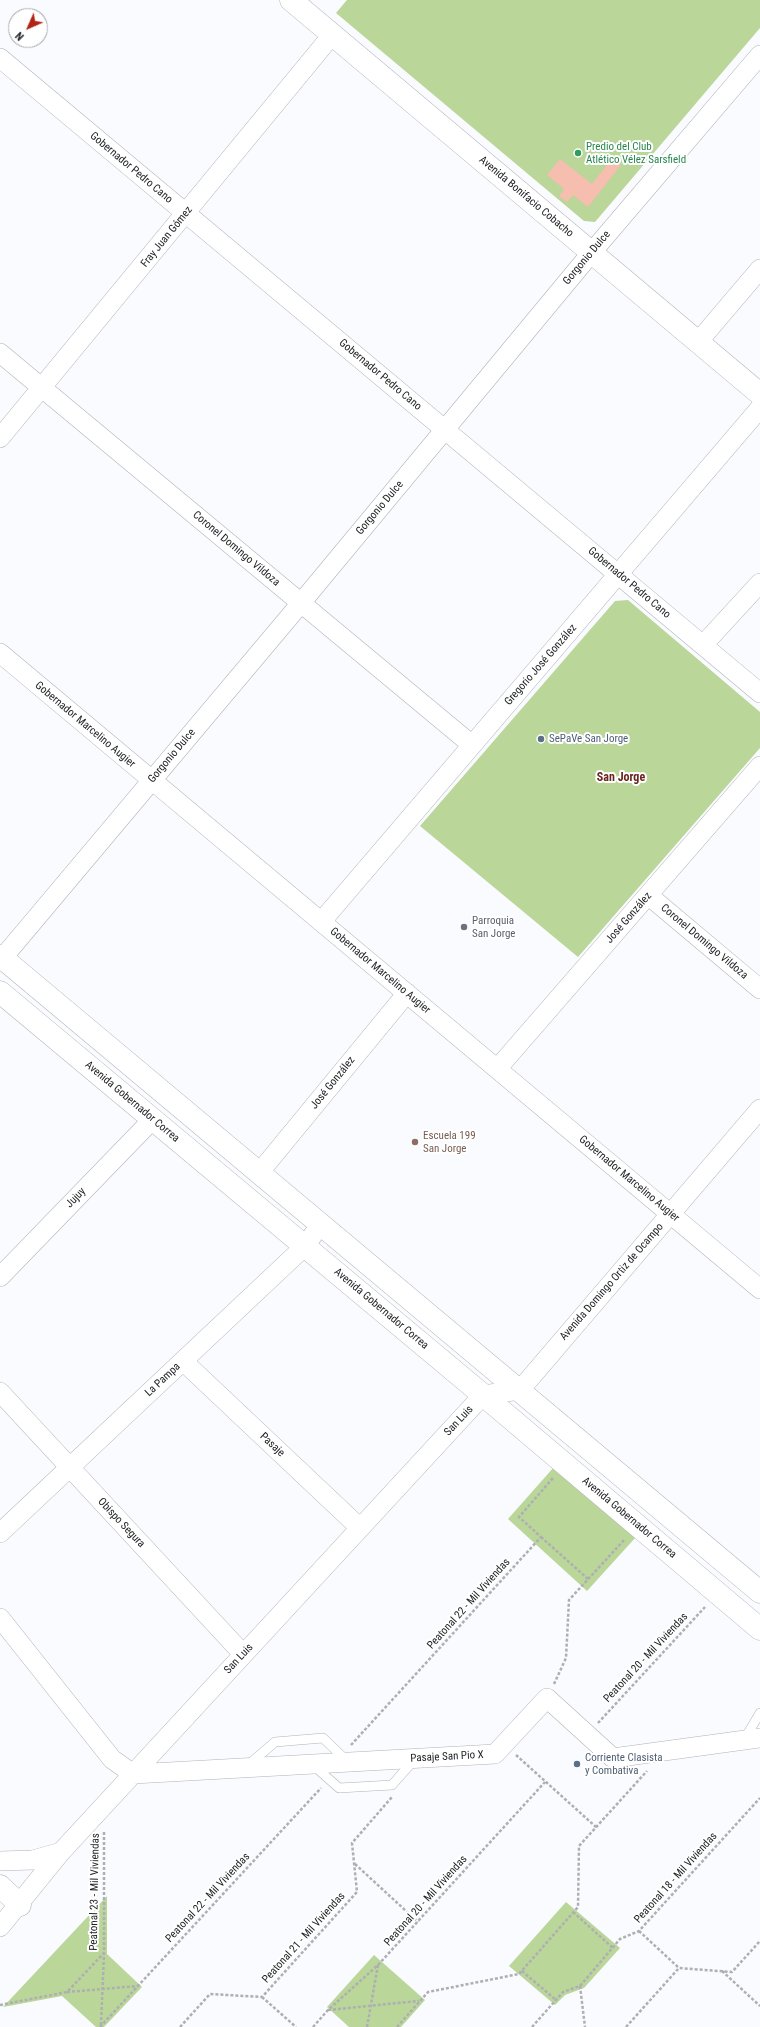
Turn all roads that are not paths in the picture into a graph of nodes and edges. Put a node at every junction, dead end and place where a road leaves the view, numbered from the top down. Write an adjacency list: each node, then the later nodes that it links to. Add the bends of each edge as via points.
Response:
1 (291, 0): 2 (main road, Avenida Bonifacio Cobacho)
2 (332, 35): 5 (street, Fray Juan Gómez); 6 (main road, Avenida Bonifacio Cobacho)
3 (760, 54): 6 (street, Gorgonio Dulce)
4 (0, 58): 5 (street, Gobernador Pedro Cano)
5 (186, 213): 10 (street, Fray Juan Gómez); 13 (street, Gobernador Pedro Cano)
6 (592, 252): 8 (main road, Avenida Bonifacio Cobacho); 13 (street, Gorgonio Dulce)
7 (760, 269): 8 (street)
8 (698, 342): 11 (main road, Avenida Bonifacio Cobacho)
9 (0, 353): 10 (street, Coronel Domingo Vildoza)
10 (42, 388): 14 (street, Fray Juan Gómez); 17 (street, Coronel Domingo Vildoza)
11 (760, 394)
12 (760, 408): 15 (street, Gregorio José González)
13 (445, 430): 15 (street, Gobernador Pedro Cano); 17 (street, Gorgonio Dulce)
14 (0, 438)
15 (618, 574): 18 (street, Gobernador Pedro Cano); 21 (street, Gregorio José González)
16 (760, 583): 18 (street)
17 (301, 603): 21 (street, Coronel Domingo Vildoza); 23 (street, Gorgonio Dulce)
18 (703, 645): 20 (street, Gobernador Pedro Cano)
19 (0, 653): 23 (street, Gobernador Marcelino Augier)
20 (760, 692)
21 (472, 745): 25 (street, Gregorio José González)
22 (760, 766): 24 (street, José González)
23 (152, 780): 25 (street, Gobernador Marcelino Augier); 26 (street, Gorgonio Dulce)
24 (648, 895): 27 (street, Coronel Domingo Vildoza); 30 (street, José González)
25 (321, 922): 29 (street, Gobernador Marcelino Augier)
26 (1, 959): 33 (main road)
27 (760, 989)
28 (0, 992): 32 (main road, Avenida Gobernador Correa)
29 (407, 993): 30 (street, Gobernador Marcelino Augier); 33 (street, José González)
30 (497, 1069): 34 (street, Gobernador Marcelino Augier)
31 (760, 1109): 34 (street, Avenida Domingo Ortiz de Ocampo)
32 (153, 1119): 36 (main road, Avenida Gobernador Correa); 37 (street, Jujuy)
33 (259, 1173): 35 (main road)
34 (671, 1214): 38 (street, Gobernador Marcelino Augier); 40 (street, Avenida Domingo Ortiz de Ocampo)
35 (321, 1224): 36 (street, La Pampa); 40 (main road)
36 (305, 1246): 39 (street, La Pampa); 42 (main road, Avenida Gobernador Correa)
37 (0, 1277)
38 (760, 1289)
39 (183, 1361): 43 (street, La Pampa); 44 (street, Pasaje)
40 (520, 1390): 42 (street); 46 (main road)
41 (0, 1392): 43 (street, Obispo Segura)
42 (483, 1395): 44 (street, San Luis); 48 (main road, Avenida Gobernador Correa)
43 (70, 1468): 45 (street, La Pampa); 49 (street, Obispo Segura)
44 (360, 1528): 49 (street, San Luis)
45 (0, 1533)
46 (760, 1592)
47 (0, 1618): 56 (street, via 112,1759)
48 (760, 1629)
49 (243, 1654): 56 (street, San Luis)
50 (760, 1713): 51 (lane)
51 (752, 1739): 53 (street, Pasaje San Pio X, via 613,1758 547,1698 495,1754)
52 (345, 1759): 53 (street, Pasaje San Pio X); 54 (street, Pasaje San Pio X); 55 (lane, via 324,1738 275,1742)
53 (415, 1759): 54 (lane, via 392,1785 339,1788)
54 (313, 1764): 55 (street, Pasaje San Pio X)
55 (243, 1768): 56 (street, Pasaje San Pio X)
56 (133, 1774): 57 (street, San Luis)
57 (61, 1852): 58 (street, via 33,1860); 60 (street, San Luis)
58 (0, 1861)
59 (0, 1886): 60 (main road)
60 (20, 1905): 61 (street, San Luis)
61 (0, 1927)

